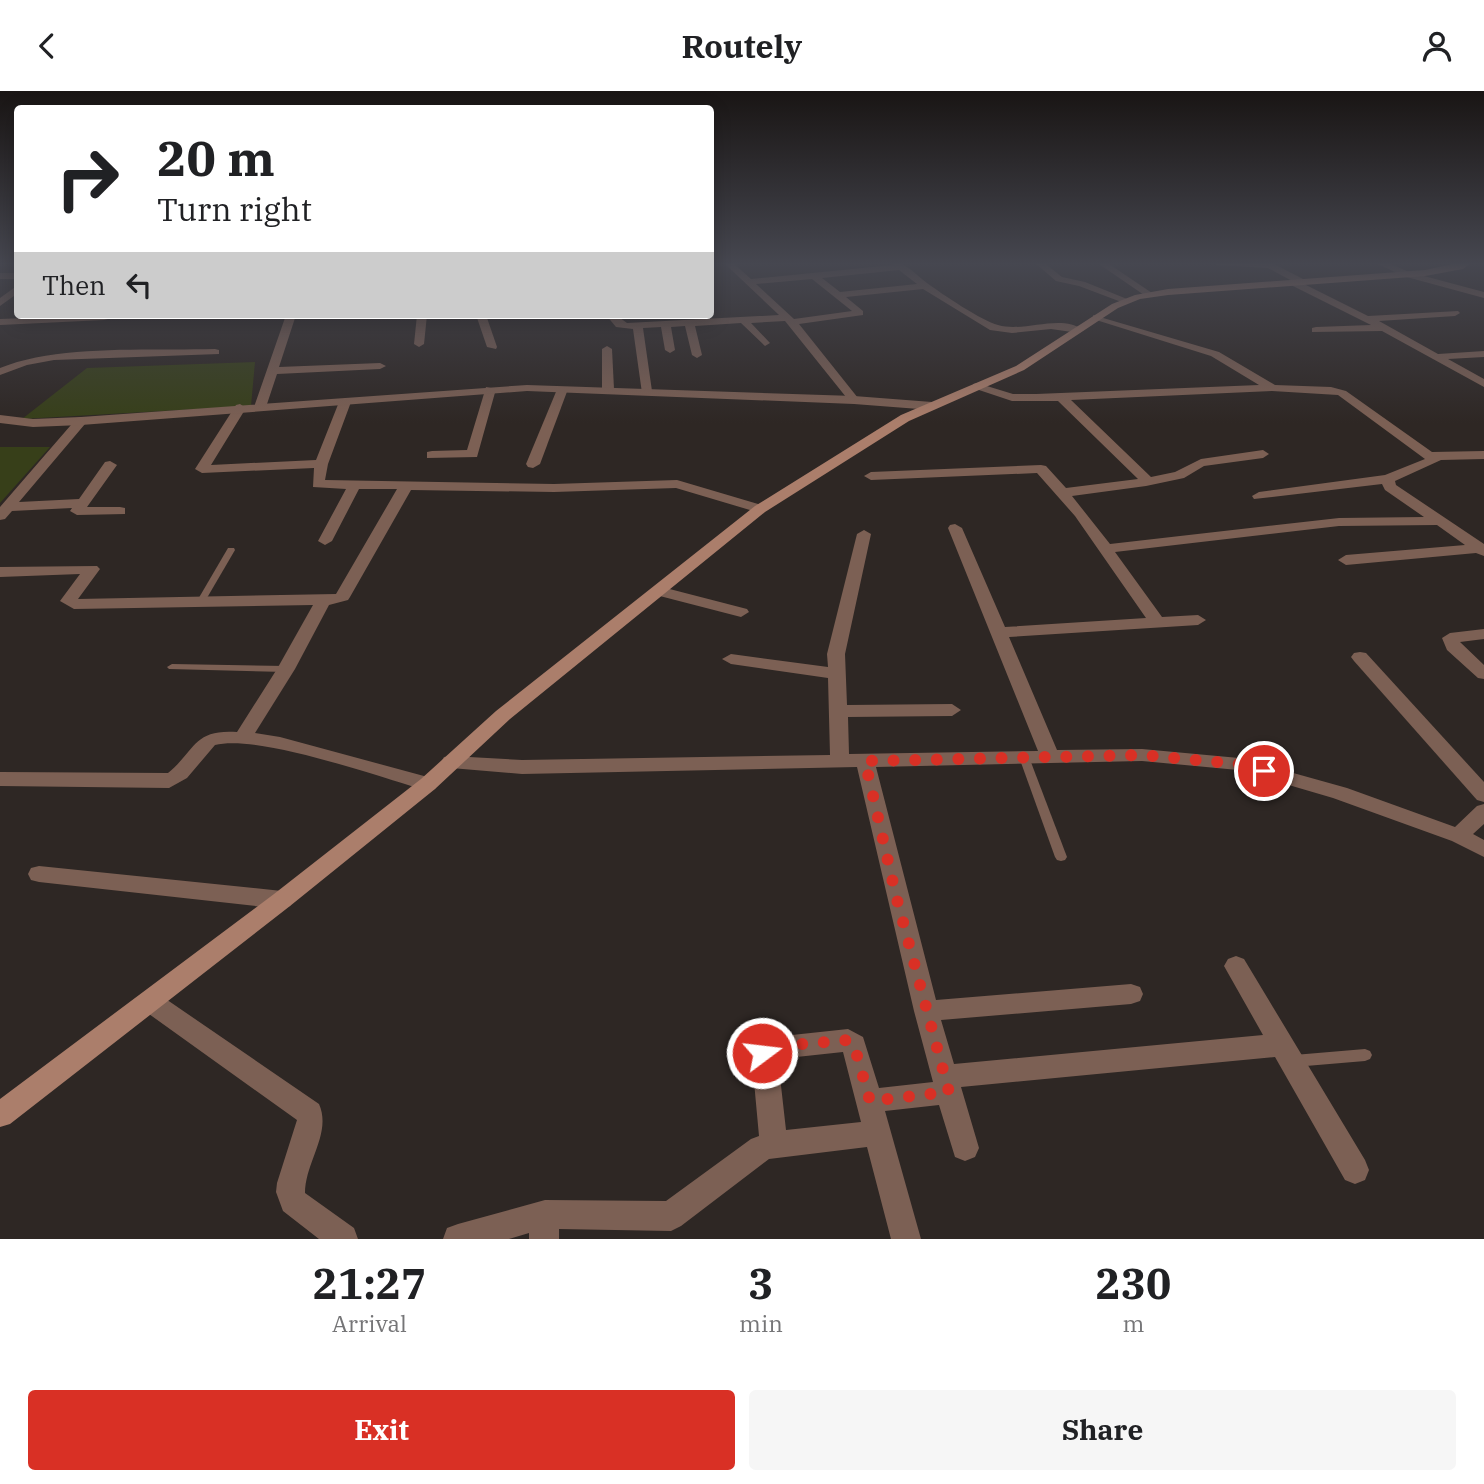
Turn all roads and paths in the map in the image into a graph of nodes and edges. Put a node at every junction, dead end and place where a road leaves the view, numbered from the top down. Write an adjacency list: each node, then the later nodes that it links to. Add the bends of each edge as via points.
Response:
1 (785, 316): 14 (street)
2 (842, 316): 14 (street)
3 (974, 316): 21 (street, via 994,328)
4 (1100, 316): 7 (main road)
5 (1359, 316): 13 (street)
6 (1416, 316): 13 (street)
7 (1097, 317): 21 (main road); 37 (street, via 1215,354)
8 (62, 319): 16 (street)
9 (290, 319): 33 (street)
10 (422, 319): 24 (street)
11 (482, 319): 25 (street)
12 (615, 319): 19 (street, via 620,325)
13 (1365, 319): 20 (street)
14 (790, 320): 15 (street); 43 (street)
15 (744, 321): 17 (street); 23 (street)
16 (0, 322)
17 (690, 324): 18 (street); 30 (street)
18 (666, 325): 19 (street); 27 (street)
19 (638, 326): 41 (street)
20 (1384, 328): 22 (street); 31 (street)
21 (1079, 330): 36 (main road, via 1020,368)
22 (1316, 330)
23 (765, 343)
24 (419, 344)
25 (492, 347)
26 (607, 349): 40 (street)
27 (670, 351)
28 (215, 352): 34 (street, via 54,357)
29 (1484, 354): 31 (street)
30 (697, 355)
31 (1436, 357): 35 (street)
32 (380, 366): 33 (street)
33 (273, 371): 46 (street)
34 (0, 372)
35 (1484, 384)
36 (977, 386): 42 (street, via 1012,397); 45 (main road)
37 (1272, 387): 42 (street); 53 (street, via 1342,393)
38 (490, 389): 39 (street); 44 (street); 51 (street, via 472,454)
39 (562, 389): 40 (street); 55 (street)
40 (608, 389): 41 (street)
41 (646, 391): 43 (street)
42 (1062, 398): 59 (street)
43 (854, 400): 45 (street)
44 (345, 402): 46 (street); 54 (street)
45 (932, 406): 65 (main road, via 905,418)
46 (260, 407): 47 (street)
47 (240, 408): 49 (street); 54 (street, via 202,469)
48 (0, 419): 49 (street)
49 (81, 421): 67 (street)
50 (1263, 454): 59 (street, via 1201,463 1179,475)
51 (432, 455)
52 (1484, 455): 53 (street)
53 (1432, 456): 58 (street, via 1435,460)
54 (321, 464): 60 (street, via 317,483)
55 (533, 464)
56 (110, 465): 64 (street)
57 (871, 475): 62 (street, via 1036,468)
58 (1388, 479): 63 (street); 68 (street, via 1390,487)
59 (1146, 482): 62 (street)
60 (355, 484): 61 (street); 71 (street)
61 (407, 484): 65 (street, via 554,488 677,484); 78 (street, via 342,597)
62 (1061, 493): 72 (street)
63 (1259, 496)
64 (80, 503): 66 (street, via 80,512); 67 (street)
65 (760, 509): 77 (main road)
66 (120, 511)
67 (4, 512)
68 (1436, 520): 72 (street, via 1339,522); 74 (street)
69 (955, 528): 83 (street)
70 (864, 534): 89 (street, via 838,646)
71 (325, 541)
72 (1105, 549): 82 (street)
73 (231, 550): 79 (lane)
74 (1481, 550): 75 (street)
75 (1346, 560)
76 (0, 572): 79 (street, via 93,569 69,599 71,603)
77 (658, 591): 80 (street); 98 (main road)
78 (324, 600): 79 (street); 88 (street)
79 (201, 601)
80 (741, 612)
81 (1198, 621): 82 (street)
82 (1158, 623): 83 (street)
83 (997, 633): 95 (street)
84 (1484, 634): 90 (street, via 1450,638)
85 (1360, 657): 101 (street)
86 (731, 659): 89 (street)
87 (172, 667): 88 (lane)
88 (286, 669): 93 (street)
89 (837, 674): 92 (street)
90 (1484, 674)
91 (952, 710): 92 (street)
92 (838, 711): 96 (street)
93 (242, 739): 99 (street, via 209,740 178,777 169,781); 100 (street, via 280,743)
94 (1024, 757): 95 (street); 97 (street); 105 (lane)
95 (1050, 757): 103 (street, via 1142,755 1239,764 1339,793)
96 (840, 761): 97 (street); 98 (street, via 522,767)
97 (865, 761): 111 (street)
98 (451, 762): 100 (main road)
99 (0, 779)
100 (428, 783): 107 (main road)
101 (1484, 795)
102 (1484, 811): 103 (street)
103 (1459, 837): 104 (street)
104 (1484, 849)
105 (1061, 857)
106 (39, 874): 107 (street)
107 (282, 900): 110 (main road)
108 (1236, 966): 112 (street)
109 (1131, 994): 111 (street)
110 (151, 1002): 116 (main road); 122 (street, via 309,1113 311,1124 291,1195)
111 (926, 1011): 114 (street)
112 (1285, 1053): 113 (lane); 114 (street); 120 (street)
113 (1365, 1055)
114 (947, 1085): 115 (street); 119 (street)
115 (870, 1101): 117 (street); 118 (street, via 854,1045 848,1040 766,1048 762,1053)
116 (0, 1115)
117 (877, 1133): 118 (street); 124 (street)
118 (774, 1144): 121 (street, via 761,1148 671,1216)
119 (965, 1147)
120 (1355, 1170)
121 (545, 1227): 123 (street)
122 (343, 1239)
123 (458, 1239)
124 (906, 1239)

